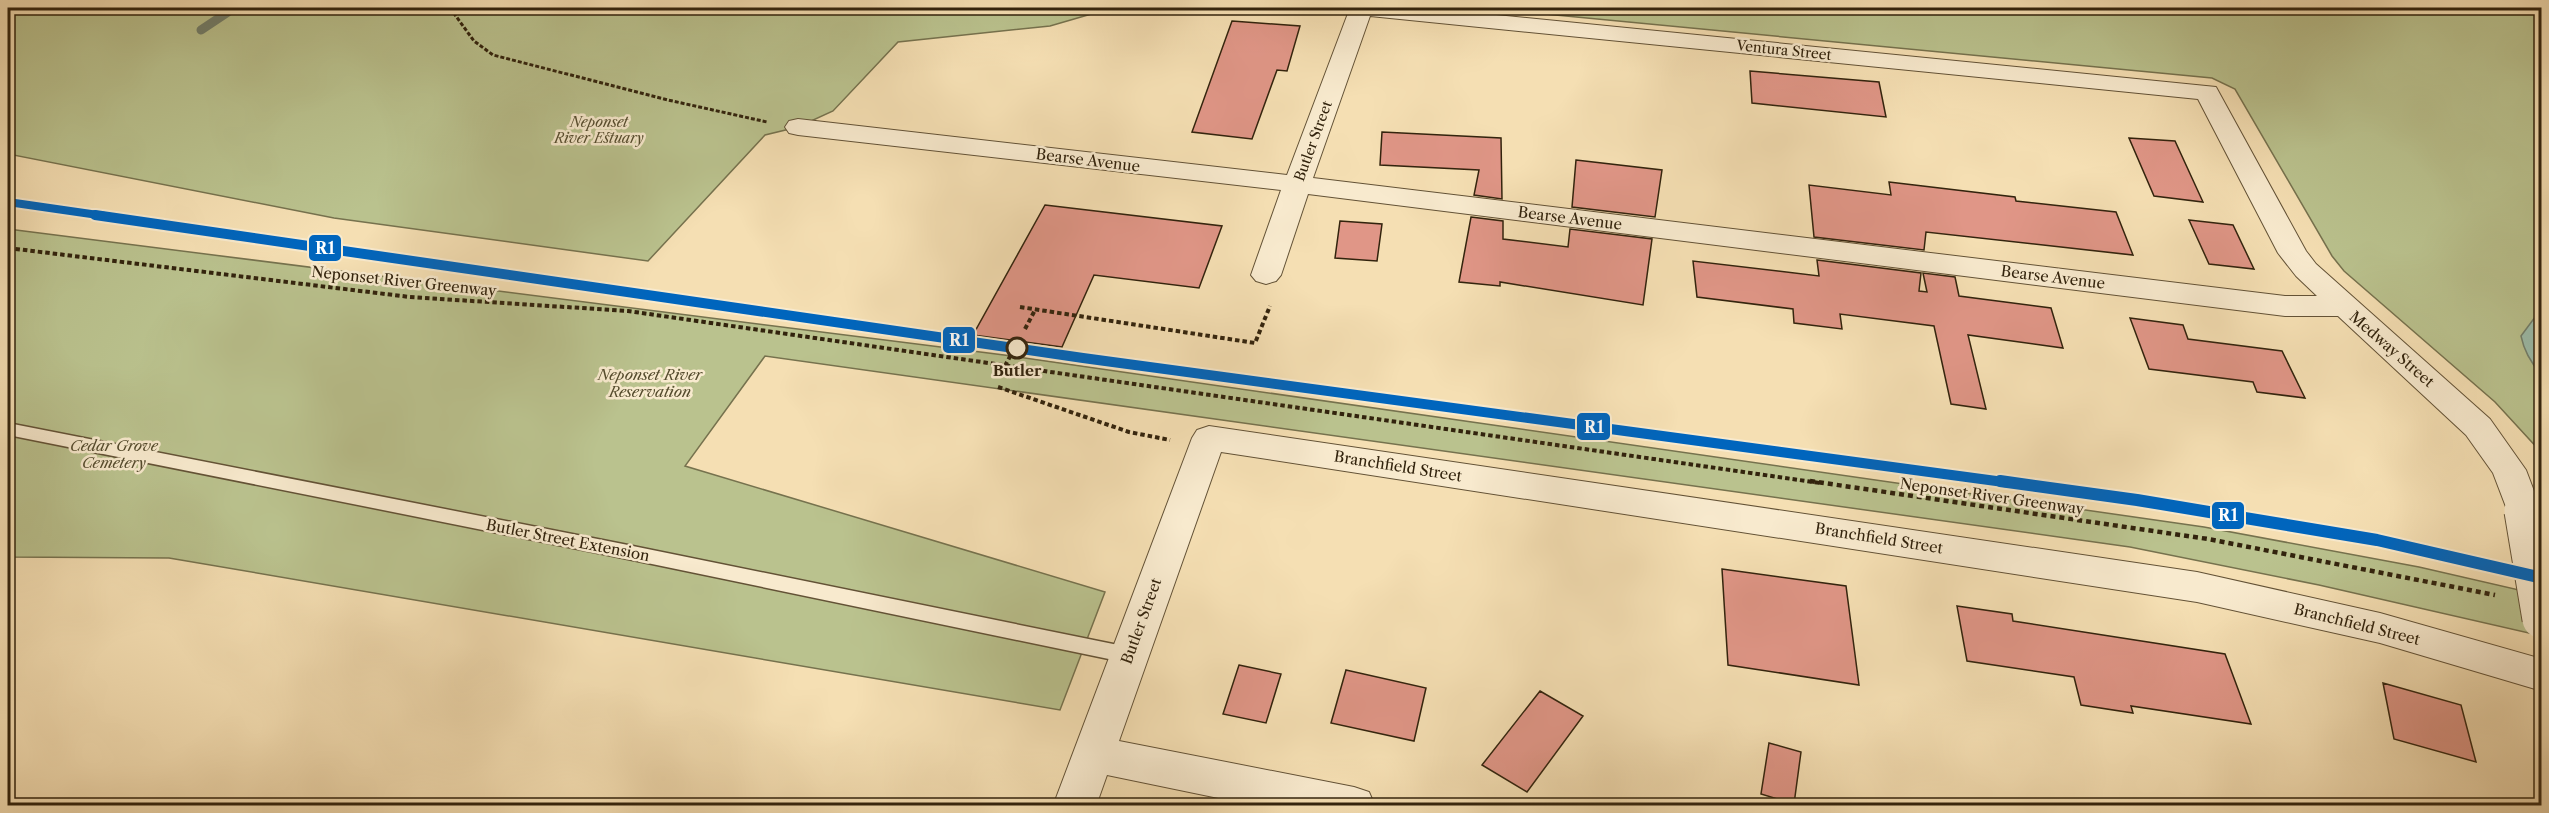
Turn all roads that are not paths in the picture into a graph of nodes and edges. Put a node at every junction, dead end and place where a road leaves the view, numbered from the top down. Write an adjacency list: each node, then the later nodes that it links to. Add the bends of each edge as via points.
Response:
1 (1362, 8): 2 (street, Ventura Street); 4 (street, Butler Street)
2 (2207, 92): 6 (street, Medway Street, via 2293,253)
3 (798, 127): 4 (street, Bearse Avenue)
4 (1297, 184): 5 (street, Butler Street); 6 (street, Bearse Avenue, via 2285,306)
5 (1266, 275)
6 (2342, 306): 9 (street, Medway Street, bridge, via 2478,428 2509,470 2524,512)
7 (8, 429): 10 (lane, Butler Street Extension)
8 (1208, 441): 10 (street, Butler Street); 11 (street, Branchfield Street, via 2197,587 2380,628)
9 (2541, 619)
10 (1128, 655): 12 (street, Butler Street)
11 (2541, 675)
12 (1093, 754): 13 (street, Butler Street); 14 (street)
13 (1074, 806)
14 (1354, 806)

